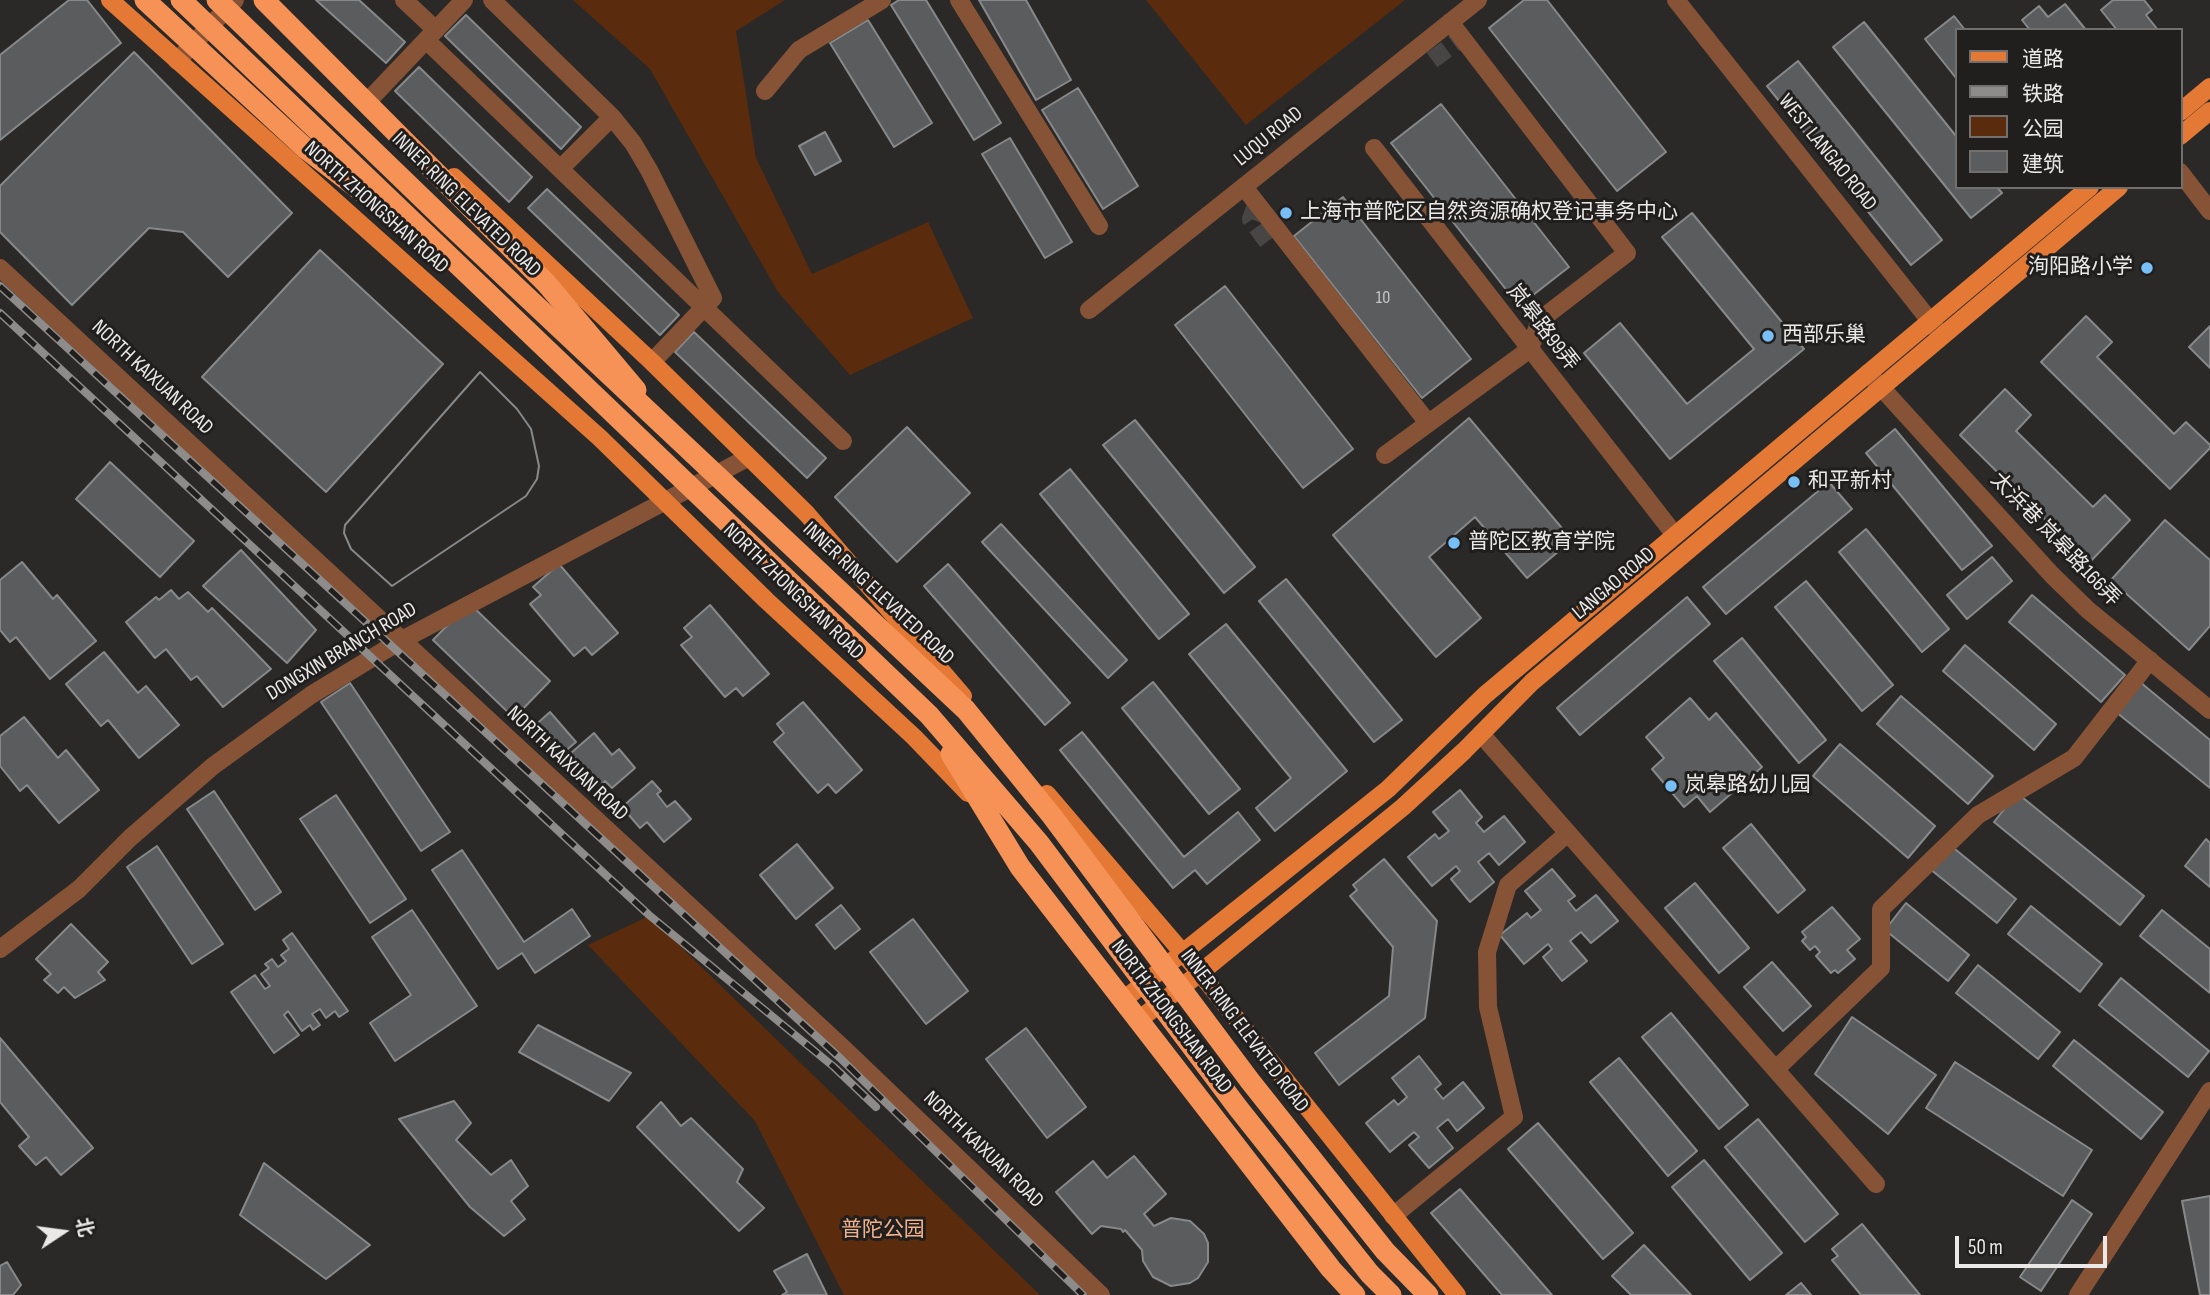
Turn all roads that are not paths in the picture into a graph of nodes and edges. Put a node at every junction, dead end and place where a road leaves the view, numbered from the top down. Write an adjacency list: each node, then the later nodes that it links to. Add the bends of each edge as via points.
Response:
1 (110, 0): 16 (main road, NORTH ZHONGSHAN ROAD)
2 (145, 0): 32 (highway, bridge, via 306,149)
3 (181, 0): 32 (highway, bridge)
4 (217, 0): 43 (highway, INNER RING ELEVATED ROAD, bridge)
5 (235, 0): 16 (street)
6 (264, 0): 19 (main road); 43 (highway, bridge, via 546,283)
7 (404, 0): 15 (street)
8 (464, 0): 15 (street)
9 (492, 0): 22 (street)
10 (882, 0): 18 (street, via 799,50)
11 (959, 0): 31 (street)
12 (1478, 0): 14 (street, LUQU ROAD)
13 (1675, 0): 36 (street, WEST LANGAO ROAD)
14 (1450, 22): 27 (street, LUQU ROAD); 38 (street, via 1627,253 1540,320)
15 (431, 35): 19 (street); 25 (street)
16 (177, 61): 47 (main road, NORTH ZHONGSHAN ROAD)
17 (2210, 88): 20 (main road)
18 (765, 91)
19 (370, 99): 39 (main road)
20 (2182, 110)
21 (2210, 111): 23 (main road)
22 (612, 117): 25 (street); 34 (street, via 649,170 713,298)
23 (2182, 134)
24 (1374, 148): 38 (street, 岚皋路99弄)
25 (560, 169): 34 (street)
26 (2182, 175): 30 (street)
27 (1244, 187): 35 (street, LUQU ROAD); 42 (street)
28 (2088, 189): 36 (main road, LANGAO ROAD)
29 (2117, 189): 37 (main road, LANGAO ROAD)
30 (2210, 211)
31 (1099, 226)
32 (454, 262): 52 (highway, bridge)
33 (0, 268): 49 (street, NORTH KAIXUAN ROAD)
34 (704, 307): 39 (street); 44 (street)
35 (1089, 310)
36 (1930, 320): 37 (street, WEST LANGAO ROAD); 40 (main road, LANGAO ROAD)
37 (1942, 335): 41 (main road, LANGAO ROAD)
38 (1530, 349): 42 (street); 48 (street, 岚皋路99弄)
39 (652, 362): 46 (main road)
40 (1868, 373): 41 (street, 太浜巷 岚皋路166弄); 48 (main road, LANGAO ROAD)
41 (1880, 387): 50 (street, 太浜巷 岚皋路166弄, via 2052,575); 53 (main road, LANGAO ROAD, via 1532,682)
42 (1428, 424): 45 (street)
43 (676, 437): 68 (highway, INNER RING ELEVATED ROAD, bridge, via 966,710 1052,816 1250,1082 1385,1251)
44 (843, 441)
45 (1385, 455)
46 (749, 457): 47 (street, DONGXIN BRANCH ROAD); 56 (main road, via 807,514)
47 (666, 501): 49 (street, DONGXIN BRANCH ROAD); 58 (main road, NORTH ZHONGSHAN ROAD, via 964,788 1015,846)
48 (1675, 536): 56 (main road, LANGAO ROAD, via 1485,695 1388,789)
49 (400, 641): 55 (street, DONGXIN BRANCH ROAD, via 251,736 161,809 61,905); 64 (street, NORTH KAIXUAN ROAD, via 841,1046)
50 (2150, 660): 51 (street, 太浜巷 岚皋路166弄); 60 (street, via 2074,758 1978,816 1881,909 1881,968)
51 (2210, 710)
52 (929, 715): 65 (highway, bridge, via 1020,867); 67 (highway, bridge, via 1039,843 1238,1108)
53 (1481, 734): 54 (street); 57 (main road, LANGAO ROAD, via 1404,807)
54 (1568, 833): 60 (street); 63 (street, via 1508,885 1487,951 1488,1007 1514,1117)
55 (0, 949)
56 (1183, 953): 57 (main road); 58 (main road, LANGAO ROAD)
57 (1200, 973): 59 (main road, LANGAO ROAD); 63 (main road)
58 (1127, 997): 59 (main road, NORTH ZHONGSHAN ROAD)
59 (1141, 1018): 66 (main road, NORTH ZHONGSHAN ROAD)
60 (1776, 1069): 62 (street)
61 (2210, 1091): 70 (street)
62 (1876, 1184)
63 (1393, 1216): 69 (main road)
64 (1101, 1295)
65 (1355, 1295)
66 (1362, 1295)
67 (1391, 1295)
68 (1428, 1295)
69 (1457, 1295)
70 (2078, 1295)

